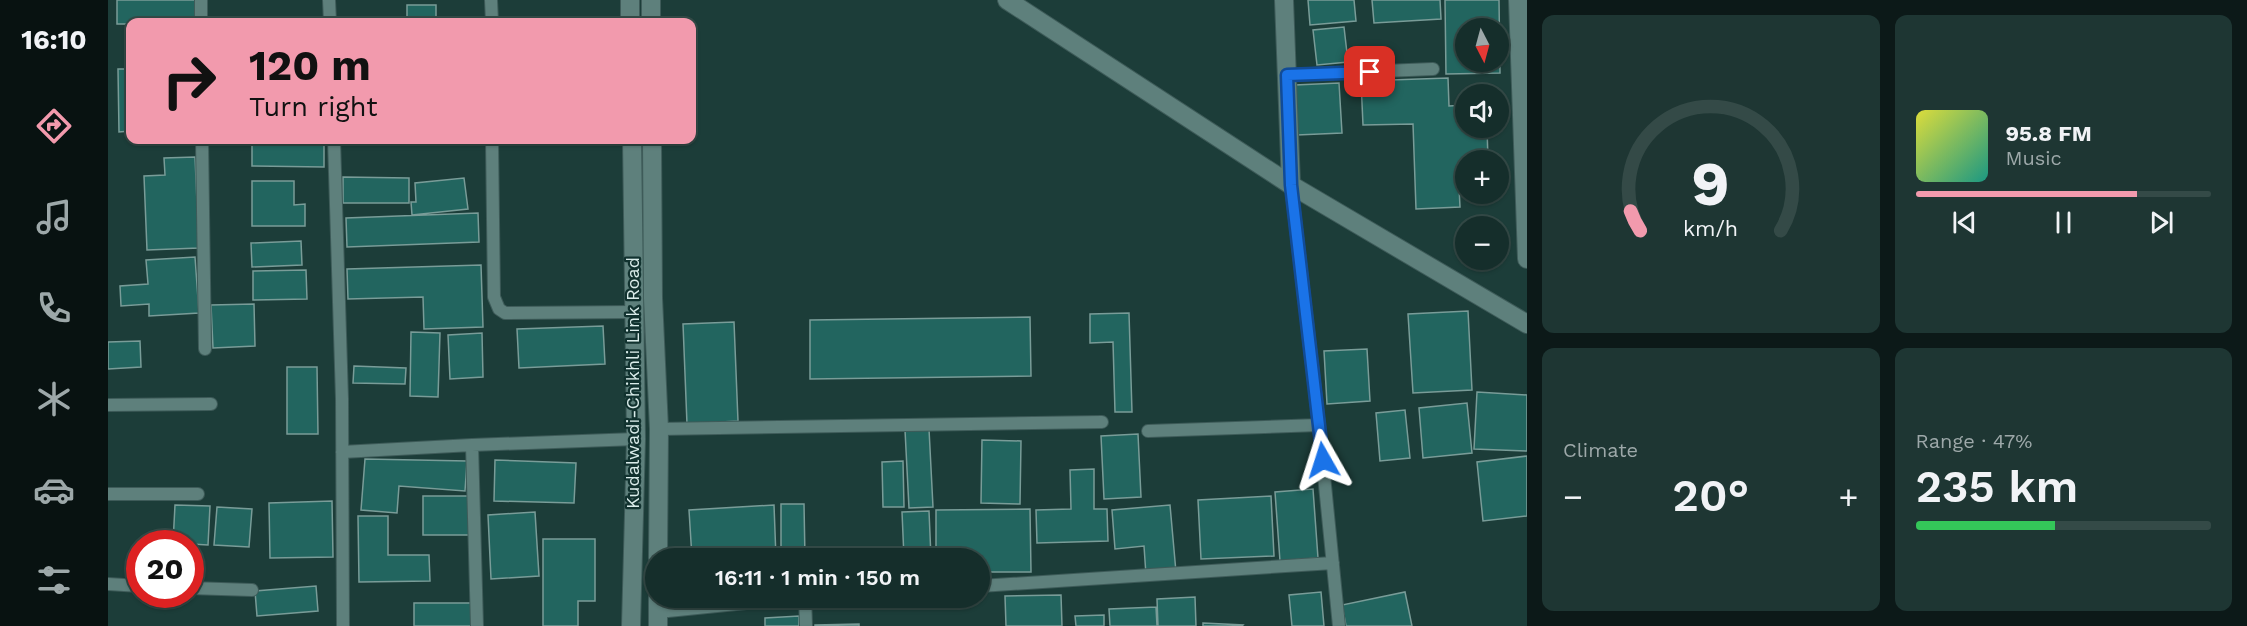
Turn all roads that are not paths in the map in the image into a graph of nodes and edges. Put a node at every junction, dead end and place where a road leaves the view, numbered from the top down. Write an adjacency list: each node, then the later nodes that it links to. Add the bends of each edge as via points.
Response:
1 (201, 0): 9 (lane)
2 (329, 0): 10 (lane)
3 (491, 0): 11 (lane)
4 (630, 0): 12 (street)
5 (651, 0): 13 (street)
6 (1007, 0): 21 (street)
7 (1284, 0): 15 (street)
8 (1518, 0): 22 (street)
9 (201, 18)
10 (330, 18)
11 (492, 18)
12 (630, 18)
13 (651, 18)
14 (1433, 69): 15 (lane)
15 (1287, 75): 21 (street)
16 (202, 144): 25 (lane)
17 (334, 144): 34 (lane)
18 (492, 144): 23 (lane, via 494,297 499,309 505,313)
19 (632, 144): 23 (street, Kudalwadi-Chikhli Link Road)
20 (652, 144): 30 (street, Kudalwadi-Chikhli Link Road)
21 (1291, 185): 24 (street); 29 (lane)
22 (1527, 259)
23 (634, 312): 32 (street, Kudalwadi-Chikhli Link Road)
24 (1527, 324)
25 (205, 349)
26 (211, 404): 27 (lane)
27 (108, 405)
28 (1102, 422): 30 (lane)
29 (1319, 425): 31 (lane); 38 (lane)
30 (659, 429): 37 (street, Kudalwadi-Chikhli Link Road)
31 (1148, 431)
32 (636, 440): 33 (lane); 47 (street, Kudalwadi-Chikhli Link Road)
33 (472, 445): 34 (lane); 49 (lane)
34 (342, 452): 48 (lane)
35 (108, 494): 36 (lane)
36 (198, 494)
37 (658, 548)
38 (1333, 563): 41 (lane); 51 (lane)
39 (108, 584): 40 (lane)
40 (126, 585)
41 (990, 585)
42 (204, 588): 43 (lane)
43 (252, 590)
44 (697, 608): 46 (lane)
45 (806, 608): 50 (lane)
46 (658, 612): 47 (street)
47 (631, 618)
48 (343, 626)
49 (477, 626)
50 (806, 626)
51 (1339, 626)

